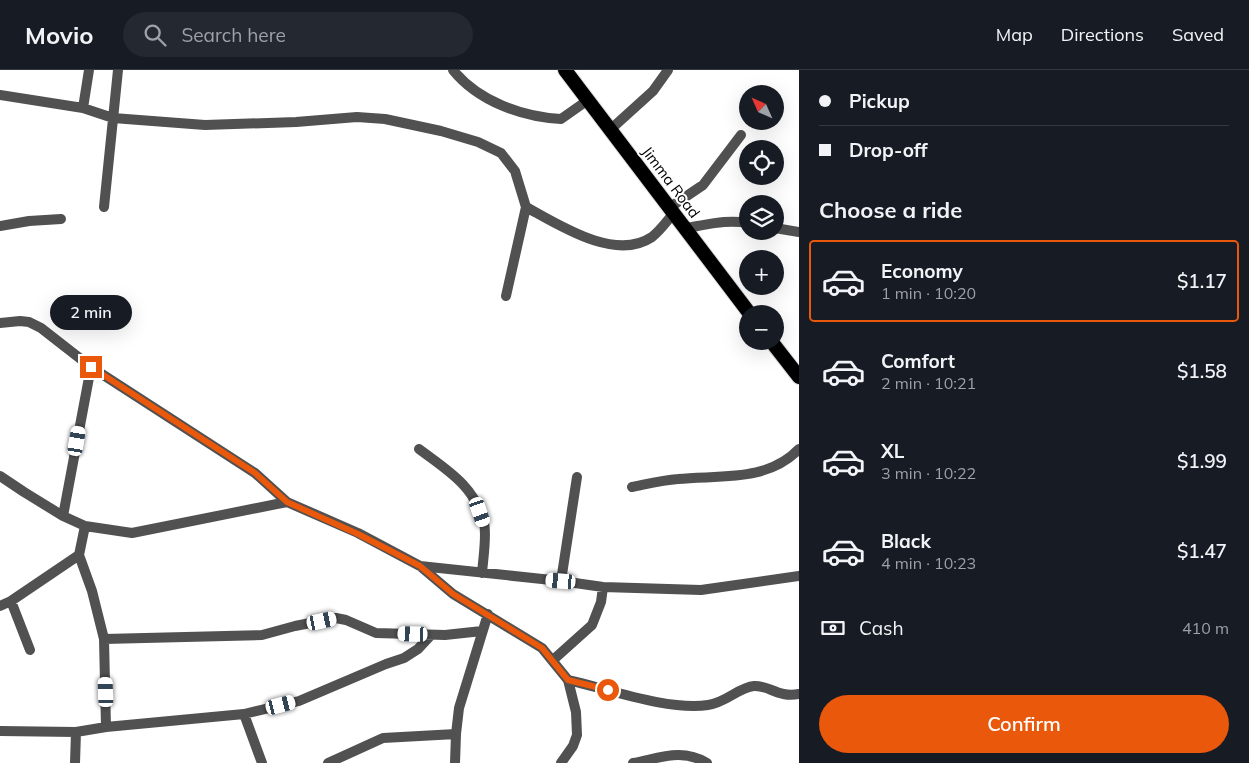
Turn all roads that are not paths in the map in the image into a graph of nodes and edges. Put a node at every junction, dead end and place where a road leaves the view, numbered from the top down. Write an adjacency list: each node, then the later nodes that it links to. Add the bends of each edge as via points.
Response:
1 (89, 70): 8 (street)
2 (118, 70): 9 (street)
3 (453, 70): 7 (street, via 474,91 530,115 560,119)
4 (565, 70): 7 (highway, Jimma Road)
5 (668, 70): 10 (street, via 653,91)
6 (0, 95): 8 (street)
7 (588, 100): 10 (highway, Jimma Road)
8 (83, 108): 9 (street)
9 (113, 118): 12 (street); 13 (street, via 204,124 357,117 441,131 501,153 516,171)
10 (611, 129): 14 (highway, Jimma Road)
11 (741, 134): 14 (street, via 703,185)
12 (104, 207)
13 (526, 207): 14 (street, via 571,231 609,245 633,246 652,236); 21 (street)
14 (671, 211): 18 (highway, Jimma Road)
15 (61, 219): 17 (street)
16 (739, 222): 18 (street, via 723,221)
17 (0, 226)
18 (684, 228): 22 (highway, Jimma Road)
19 (784, 230): 20 (street)
20 (799, 232)
21 (506, 296)
22 (743, 305)
23 (0, 322): 25 (street, via 29,322 42,328)
24 (778, 350): 26 (highway)
25 (91, 367): 32 (street, via 255,473); 33 (street)
26 (799, 377)
27 (419, 449): 37 (street, via 461,481 476,501 484,524)
28 (799, 449): 31 (street, via 770,469)
29 (0, 476): 33 (street)
30 (577, 478): 39 (street)
31 (632, 487)
32 (287, 502): 34 (street, via 132,534); 36 (street)
33 (63, 516): 34 (street)
34 (85, 526): 35 (street)
35 (79, 555): 41 (street); 46 (street)
36 (420, 566): 37 (street); 43 (street, via 453,594)
37 (482, 573): 39 (street)
38 (799, 576): 40 (street, via 701,590)
39 (561, 581): 40 (street)
40 (603, 587): 48 (street, via 592,625)
41 (11, 602): 42 (street); 47 (street)
42 (0, 606)
43 (488, 614): 44 (street); 48 (street, via 542,648)
44 (482, 631): 45 (street); 55 (street, via 459,708)
45 (431, 635): 46 (street, via 376,633 336,618 262,635); 51 (street, via 404,658 299,701)
46 (104, 639): 52 (street)
47 (30, 650)
48 (553, 660): 49 (street)
49 (568, 680): 50 (street, via 692,707 720,702 750,686 785,695); 60 (street, via 576,712 577,735)
50 (799, 694)
51 (244, 714): 52 (street); 57 (street)
52 (106, 727): 54 (street)
53 (0, 731): 54 (street)
54 (76, 732): 56 (street)
55 (456, 734): 58 (street, via 383,738); 59 (street)
56 (75, 763)
57 (262, 763)
58 (328, 763)
59 (455, 763)
60 (561, 763)
61 (633, 763): 62 (street, via 683,754)
62 (707, 763)

